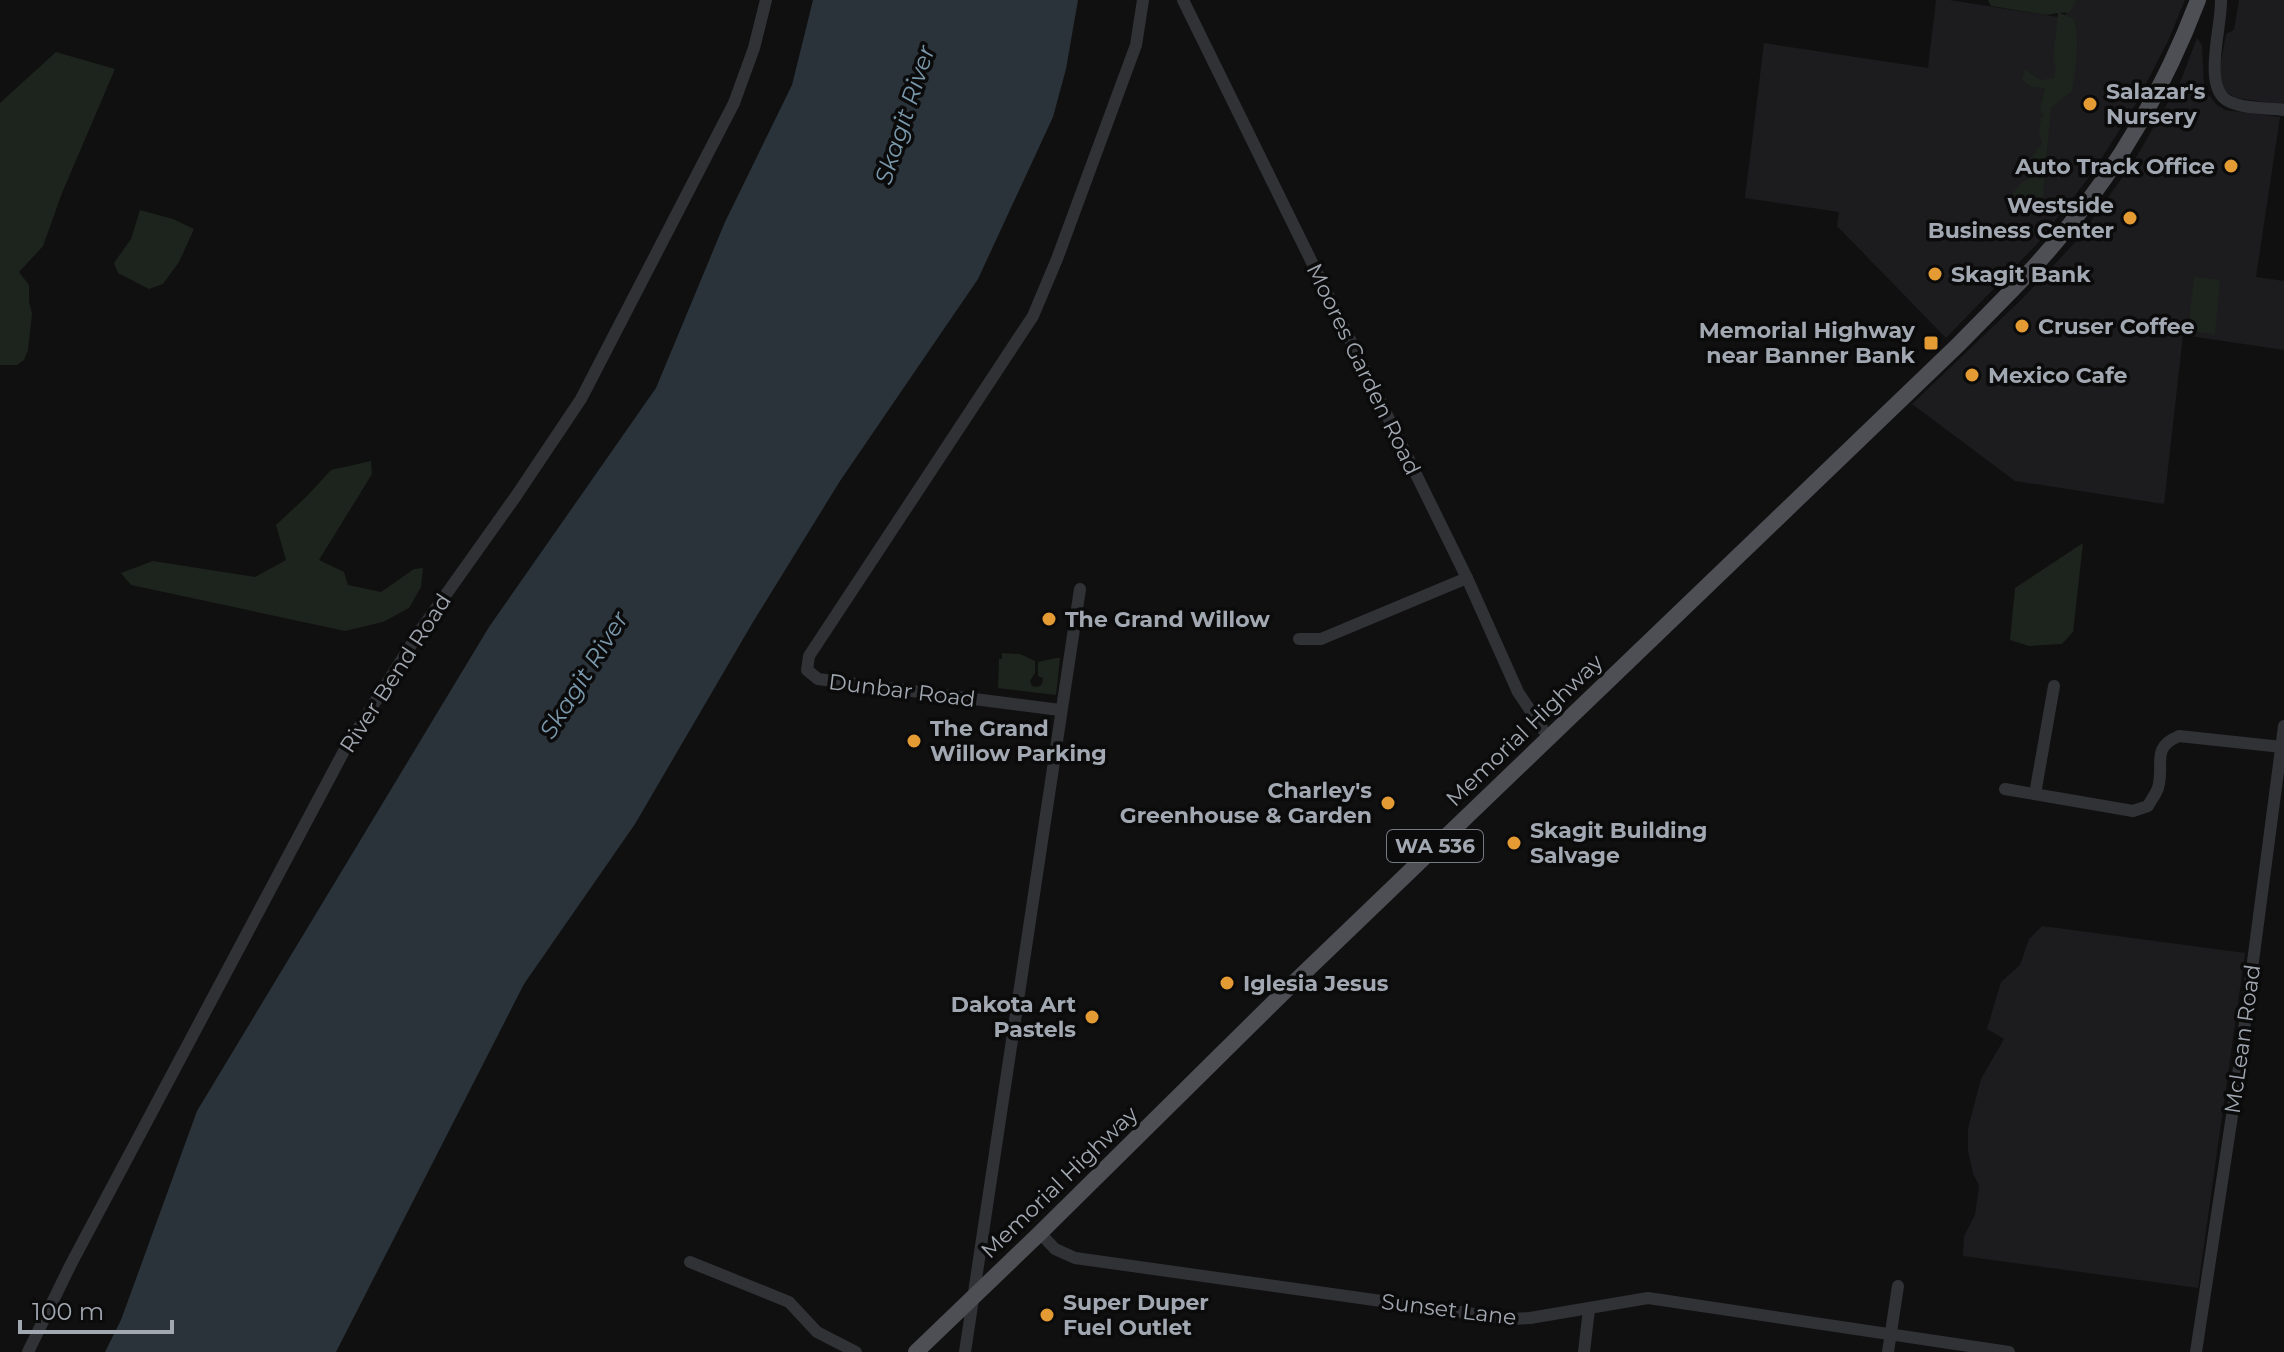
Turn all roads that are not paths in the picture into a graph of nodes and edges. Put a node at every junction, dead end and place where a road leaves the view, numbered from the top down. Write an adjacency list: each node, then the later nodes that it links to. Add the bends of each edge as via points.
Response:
1 (766, 0): 23 (street, River Bend Road, via 734,103 581,399 344,751)
2 (1143, 0): 11 (street, Dunbar Road, via 1136,45 1033,316 809,656 807,670 818,679)
3 (1183, 0): 7 (street, Moores Garden Road)
4 (2198, 0): 13 (main road, Memorial Highway / WA 536, via 2144,115 2087,204 2022,280)
5 (2222, 3): 6 (street, via 2214,75 2220,93 2239,105)
6 (2284, 110)
7 (1467, 578): 9 (street, via 1321,639); 13 (street, Moores Garden Road, via 1518,692)
8 (1080, 589): 11 (street)
9 (1299, 639)
10 (2054, 686): 16 (street)
11 (1060, 710): 20 (street)
12 (2284, 726): 14 (street, McLean Road)
13 (1548, 737): 17 (main road, Memorial Highway / WA 536)
14 (2282, 747): 16 (street, via 2179,736 2169,740 2162,747 2158,788 2148,806 2133,811); 30 (street, McLean Road)
15 (2005, 789): 16 (street)
16 (2035, 794)
17 (1040, 1233): 20 (main road, Memorial Highway / WA 536); 21 (street, Sunset Lane, via 1055,1249 1075,1258 1510,1319)
18 (690, 1262): 24 (street, via 789,1302 817,1332)
19 (1898, 1286): 22 (street)
20 (973, 1297): 25 (main road, Memorial Highway / WA 536); 26 (street)
21 (1589, 1309): 22 (street, Sunset Lane, via 1648,1298); 27 (street)
22 (1891, 1335): 28 (street); 29 (street, Sunset Lane)
23 (28, 1352)
24 (856, 1352)
25 (916, 1352)
26 (965, 1352)
27 (1584, 1352)
28 (1888, 1352)
29 (2009, 1352)
30 (2196, 1352)

